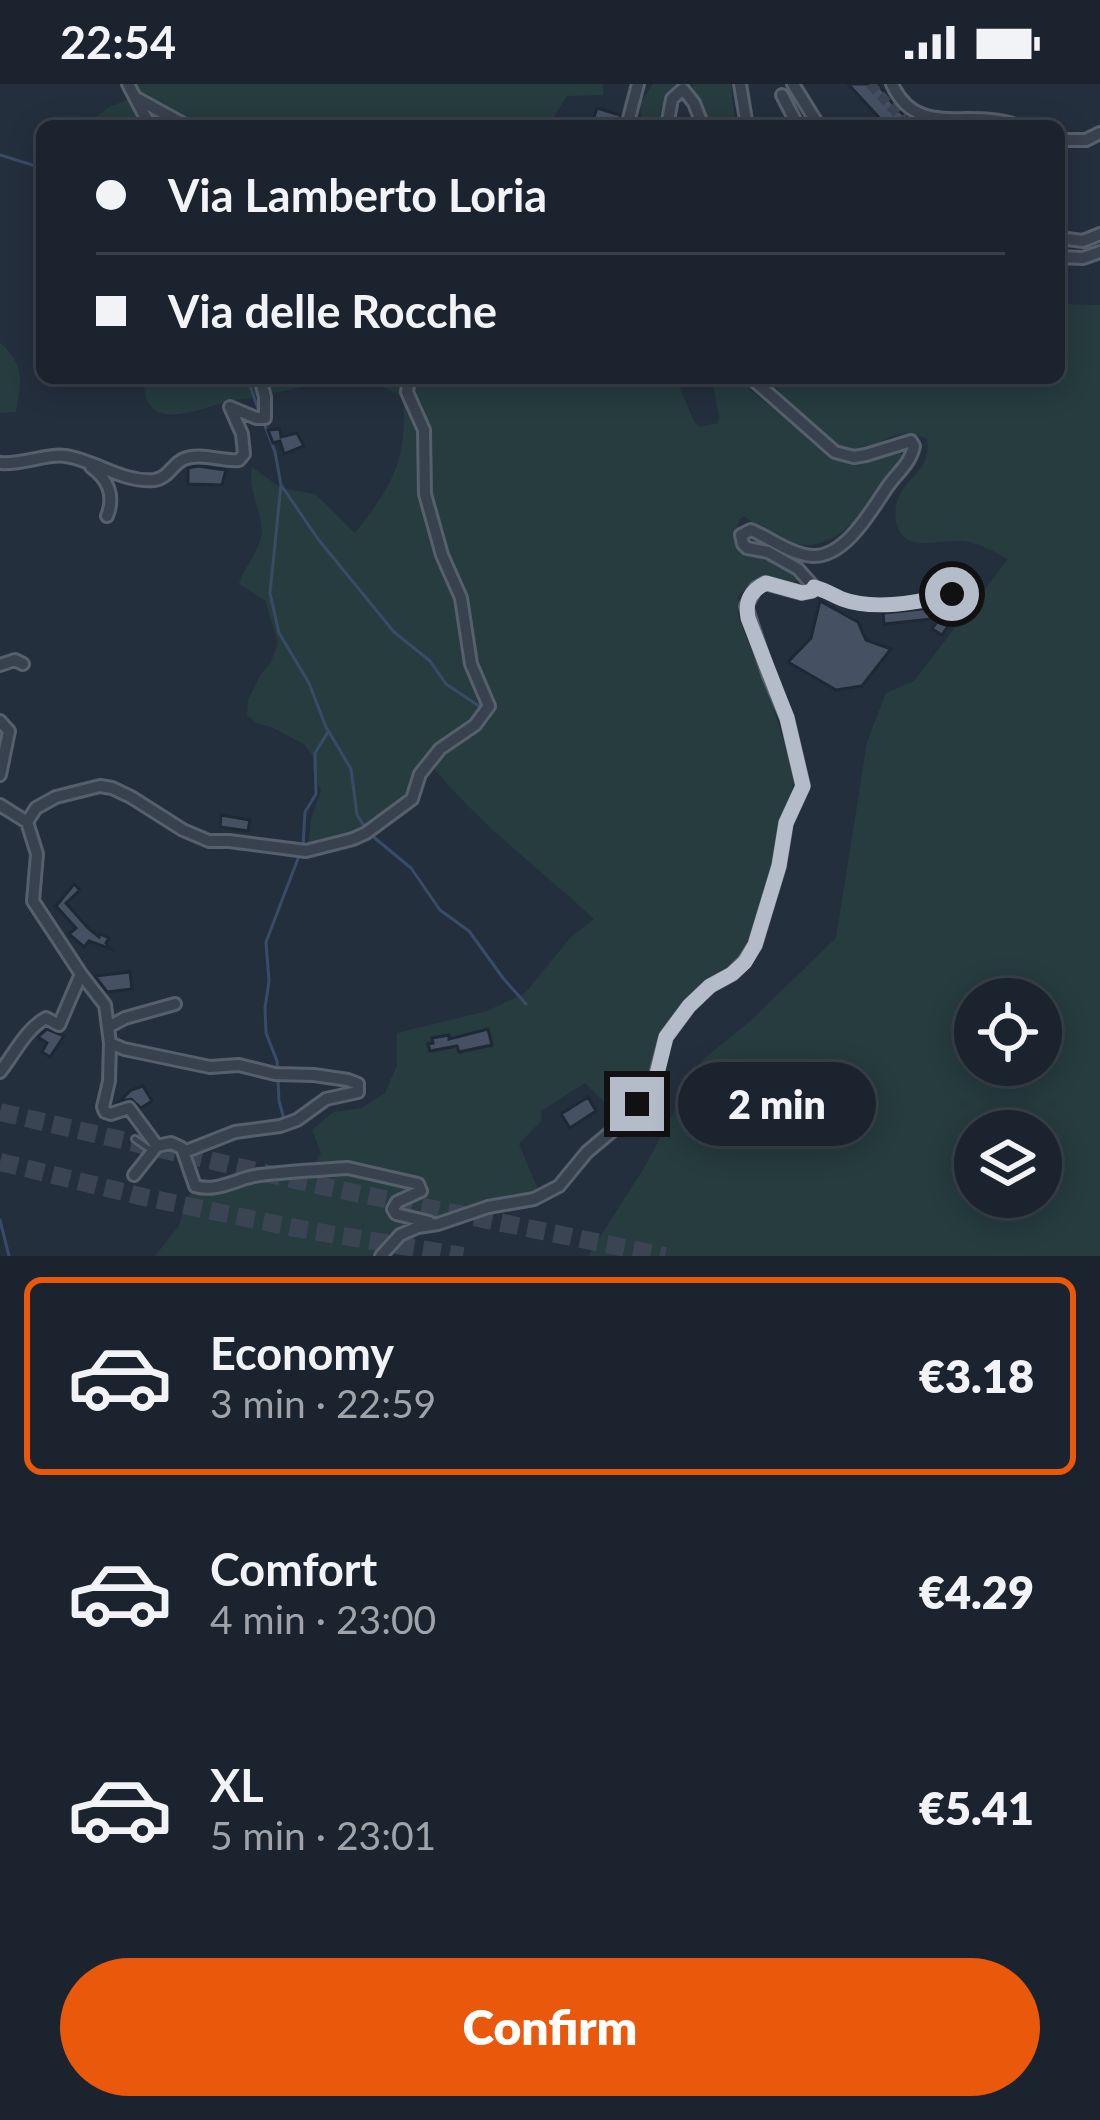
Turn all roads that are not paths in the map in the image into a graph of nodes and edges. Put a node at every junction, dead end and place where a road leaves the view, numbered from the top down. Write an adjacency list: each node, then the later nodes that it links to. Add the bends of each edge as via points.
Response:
1 (128, 84): 7 (street)
2 (638, 84): 8 (street)
3 (740, 84): 15 (street)
4 (793, 84): 17 (street)
5 (892, 84): 18 (street, via 905,104)
6 (782, 95): 16 (street)
7 (138, 99): 9 (street); 10 (street)
8 (632, 109): 11 (street); 12 (street)
9 (147, 120)
10 (176, 120)
11 (629, 120)
12 (636, 120)
13 (669, 120): 14 (street, via 683,89)
14 (701, 120)
15 (746, 120)
16 (795, 120)
17 (815, 120)
18 (937, 120)
19 (1100, 133): 20 (street)
20 (1065, 140)
21 (1100, 234): 22 (street)
22 (1065, 239)
23 (1100, 251): 24 (street)
24 (1065, 257)
25 (262, 384): 29 (street, via 261,418 230,407 242,434 239,460 181,460 150,481)
26 (409, 384): 38 (street, via 424,430 425,494 489,706 440,748 412,800 353,839 306,851 209,841 100,786 56,797)
27 (759, 384): 31 (street, via 836,452 854,457 904,441 914,446 864,522 827,553 808,555 751,530 741,536 747,548 799,569)
28 (0, 463): 29 (street, via 65,455)
29 (88, 465): 30 (street, via 109,488)
30 (107, 516)
31 (814, 587): 32 (lane, via 875,604); 48 (street, via 802,593 766,583 746,606 803,786 745,962 689,1006 666,1037 650,1088 559,1186)
32 (952, 594)
33 (23, 664): 34 (street)
34 (0, 665)
35 (0, 722): 36 (street, via 9,731)
36 (0, 776)
37 (0, 806): 38 (street)
38 (27, 822): 39 (street, via 37,854 33,901)
39 (81, 974): 41 (street); 43 (street, via 59,1024 38,1022)
40 (175, 1004): 41 (street)
41 (110, 1026): 42 (street)
42 (110, 1043): 45 (street, via 105,1112 129,1108); 46 (street, via 210,1067 358,1084 358,1091 326,1099 297,1120)
43 (0, 1072)
44 (135, 1139): 45 (lane)
45 (154, 1149): 46 (street, via 175,1143); 47 (street)
46 (184, 1152): 48 (street, via 202,1189 348,1168 418,1184 421,1191 393,1209)
47 (134, 1175)
48 (438, 1224): 49 (street, via 400,1234)
49 (381, 1256)

